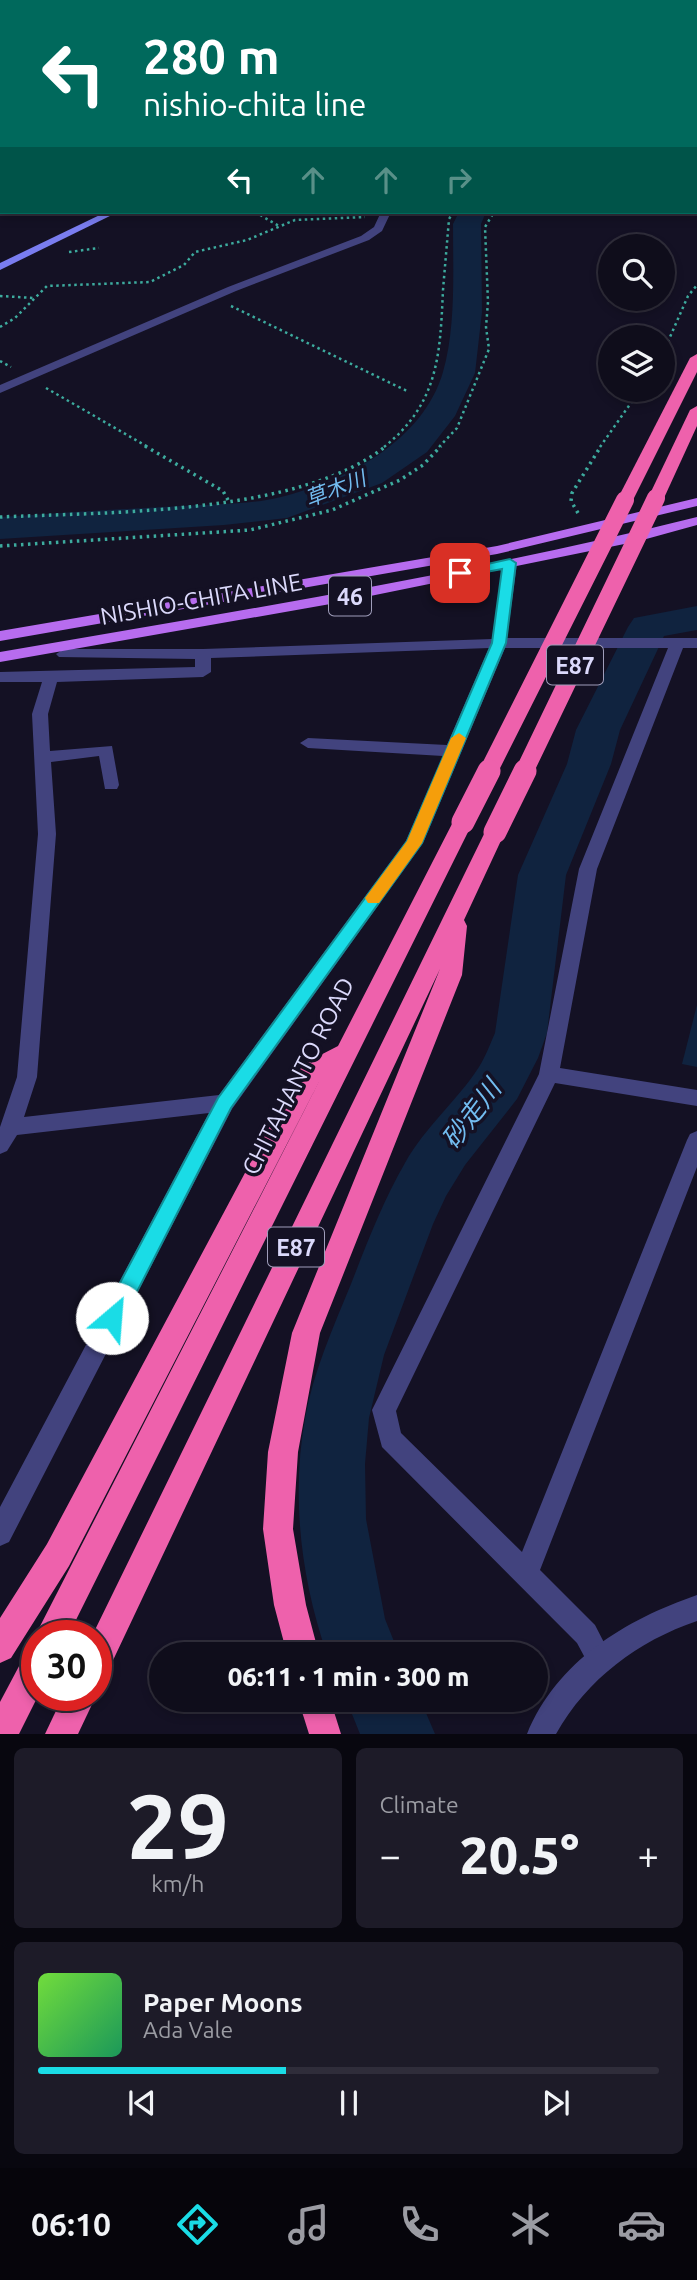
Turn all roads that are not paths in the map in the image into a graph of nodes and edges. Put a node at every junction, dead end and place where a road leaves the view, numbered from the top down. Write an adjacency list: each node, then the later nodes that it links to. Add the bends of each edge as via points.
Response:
1 (109, 214): 3 (main road)
2 (385, 215): 5 (street, via 378,229 365,238)
3 (0, 267)
4 (697, 358): 24 (highway, CHITAHANTO ROAD / E87, bridge)
5 (0, 389)
6 (697, 410): 23 (highway, E87, bridge)
7 (697, 502): 10 (main road, NISHIO-CHITA LINE / 46, via 497,550)
8 (697, 521): 9 (main road, NISHIO-CHITA LINE / 46)
9 (510, 563): 11 (street); 16 (main road, NISHIO-CHITA LINE / 46, via 337,599)
10 (0, 636)
11 (499, 643): 12 (street); 15 (street); 20 (street)
12 (677, 643): 13 (street); 25 (street, via 588,869)
13 (697, 643)
14 (64, 654): 15 (street)
15 (203, 654): 18 (street, via 203,672)
16 (0, 657)
17 (0, 677): 18 (street)
18 (51, 677): 21 (street, via 40,714)
19 (308, 743): 20 (street)
20 (453, 751): 27 (street, via 414,843)
21 (43, 757): 22 (street, via 106,750); 28 (street, via 47,834 27,1077)
22 (111, 785)
23 (457, 910): 35 (highway, E87); 36 (highway, via 451,975 306,1333 283,1452 278,1529)
24 (344, 1054): 34 (highway, CHITAHANTO ROAD / E87); 37 (highway, via 311,1071 58,1555)
25 (549, 1074): 26 (street); 32 (street, via 384,1410 390,1438)
26 (697, 1098)
27 (225, 1103): 28 (street); 31 (street)
28 (11, 1127): 30 (street)
29 (697, 1140): 32 (street)
30 (0, 1145)
31 (0, 1533)
32 (525, 1576): 38 (street, via 586,1634)
33 (697, 1608): 38 (street, via 646,1627)
34 (59, 1620)
35 (112, 1629)
36 (300, 1642)
37 (0, 1647)
38 (600, 1660): 45 (street, via 570,1689)
39 (21, 1695): 42 (highway)
40 (72, 1711): 43 (highway)
41 (318, 1712): 44 (highway)
42 (1, 1734)
43 (61, 1734)
44 (325, 1734)
45 (541, 1734)

